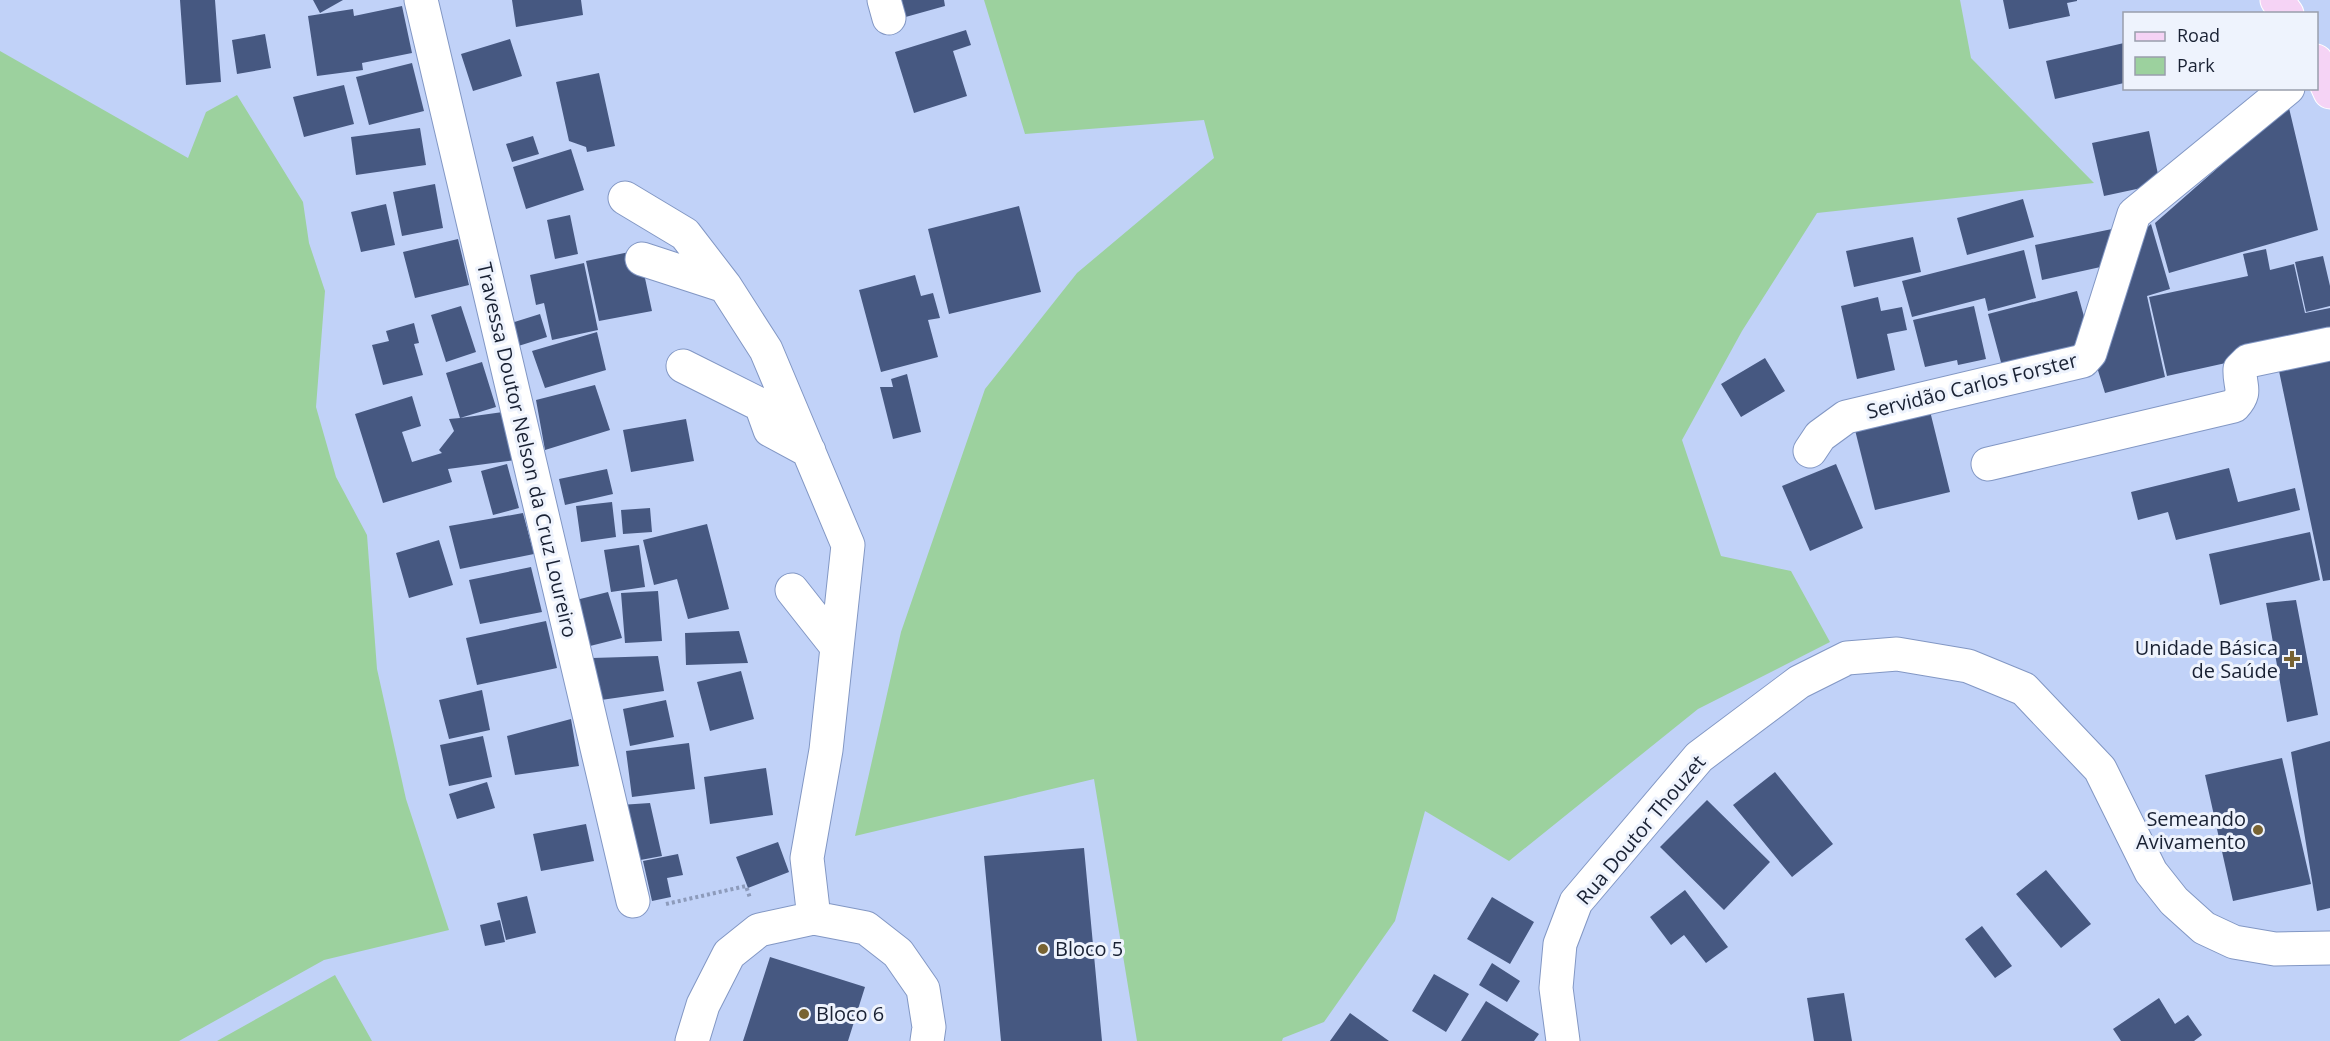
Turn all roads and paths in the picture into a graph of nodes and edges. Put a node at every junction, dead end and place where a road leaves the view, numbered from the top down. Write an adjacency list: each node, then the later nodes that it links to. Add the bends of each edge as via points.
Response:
1 (421, 0): 13 (street, Travessa Doutor Nelson da Cruz Loureiro)
2 (2286, 90): 8 (street, Servidão Carlos Forster, via 2134,214 2090,353 2083,361 1846,417 1820,436)
3 (625, 198): 5 (street, via 685,234)
4 (642, 259): 5 (street)
5 (724, 286): 9 (street, via 766,350)
6 (2330, 344): 10 (street, via 2248,361 2240,369 2243,392 2234,406)
7 (683, 366): 9 (street, via 761,405 770,430)
8 (1810, 451)
9 (809, 452): 12 (street, via 849,545)
10 (1988, 464)
11 (792, 590): 12 (street)
12 (837, 647): 14 (street, via 826,750 807,858)
13 (644, 904): 15 (path, via 747,886)
14 (814, 918): 15 (street); 18 (street, via 866,928 898,953 923,989 929,1027)
15 (759, 930): 17 (street, via 729,954 703,1005)
16 (2330, 948): 19 (street, Rua Doutor Thouzet, via 2275,949 2234,942 2204,928 2174,901 2151,872 2100,769 2024,689 1968,666 1897,654 1847,658 1799,682 1699,757 1576,902 1560,944 1556,988)
17 (692, 1041)
18 (927, 1041)
19 (1563, 1041)

